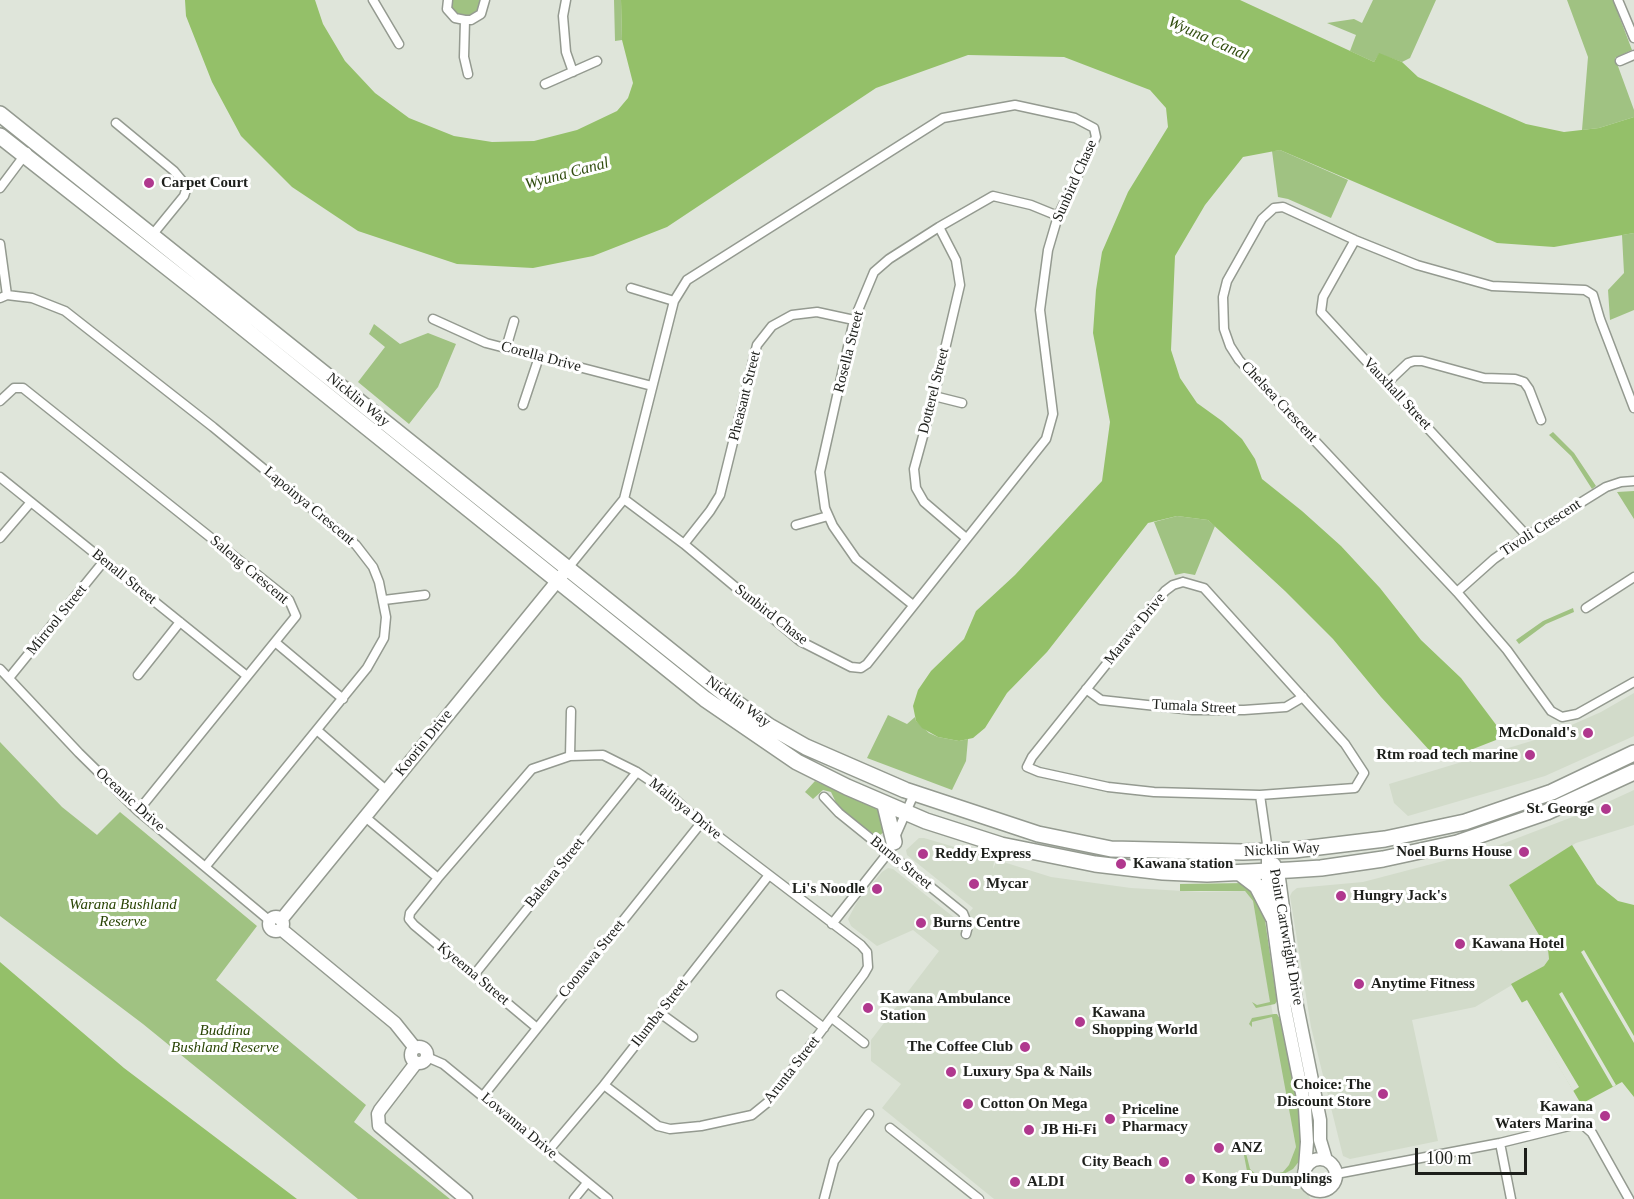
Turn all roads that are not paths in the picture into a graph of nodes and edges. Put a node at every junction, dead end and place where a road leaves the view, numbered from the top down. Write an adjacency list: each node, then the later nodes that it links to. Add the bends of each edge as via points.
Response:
1 (373, 0): 8 (street)
2 (448, 0): 6 (street, via 447,9 455,18)
3 (485, 0): 6 (street, via 481,14)
4 (566, 0): 12 (street, via 566,52)
5 (1618, 0): 7 (street)
6 (465, 20): 13 (street, via 464,57)
7 (1634, 38)
8 (399, 44)
9 (1634, 55): 11 (street)
10 (597, 61): 12 (street)
11 (1620, 61)
12 (573, 72): 14 (street)
13 (468, 74)
14 (544, 84)
15 (0, 114): 18 (highway, Nicklin Way)
16 (116, 123): 25 (street, via 184,183 184,196)
17 (0, 136): 19 (highway, Nicklin Way)
18 (34, 142): 19 (street); 25 (highway, Nicklin Way)
19 (24, 156): 20 (street); 57 (highway, Nicklin Way)
20 (0, 188)
21 (788, 214): 22 (street, Sunbird Chase, via 943,118 1015,105 1075,118 1094,128 1096,137); 23 (street); 30 (street, Sunbird Chase, via 687,280)
22 (1058, 216): 24 (street, Rosella Street, via 993,196); 52 (street, Sunbird Chase, via 1048,250 1040,310 1053,414 1050,428 1039,449)
23 (794, 223)
24 (939, 227): 32 (street, Rosella Street, via 874,272); 38 (street, Dotterel Street, via 956,260 960,285)
25 (153, 234): 55 (highway, Nicklin Way)
26 (1355, 240): 36 (street, Vauxhall Street, via 1323,297 1321,312); 42 (street, Chelsea Crescent, via 1417,265 1492,286 1584,290 1593,295); 58 (street, Chelsea Crescent, via 1283,207 1274,208 1262,219 1227,281 1224,329 1239,360)
27 (0, 244): 29 (street)
28 (631, 288): 30 (street)
29 (4, 297): 60 (street, Lapoinya Crescent, via 32,298 65,311 213,427 356,545 373,567)
30 (674, 301): 37 (street, Sunbird Chase)
31 (433, 319): 34 (street, Corella Drive, via 486,343)
32 (854, 320): 48 (street, Rosella Street, via 820,472); 53 (street, Pheasant Street, via 817,312 792,315 772,326 757,345 720,495)
33 (514, 321): 34 (street)
34 (507, 348): 35 (street, Corella Drive)
35 (539, 357): 37 (street, Corella Drive); 41 (street)
36 (1388, 382): 43 (street, via 1414,361 1484,378 1515,379 1529,389); 50 (street, Vauxhall Street)
37 (652, 386): 46 (street, Sunbird Chase)
38 (934, 396): 40 (street); 52 (street, Dotterel Street, via 914,469 916,488 924,502)
39 (0, 401): 64 (street, Saleng Crescent, via 14,388 23,388 289,600 296,616)
40 (962, 403)
41 (523, 405)
42 (1634, 408)
43 (1541, 420)
44 (0, 477): 47 (street, Benall Street)
45 (1634, 481): 50 (street, Tivoli Crescent, via 1606,487)
46 (624, 498): 53 (street, Sunbird Chase); 55 (street, Sunbird Chase)
47 (30, 502): 51 (street); 54 (street, Benall Street)
48 (828, 516): 49 (street); 61 (street, Rosella Street, via 856,559)
49 (796, 525)
50 (1527, 536): 58 (street, Tivoli Crescent)
51 (0, 538)
52 (966, 538): 61 (street, Sunbird Chase)
53 (684, 544): 61 (street, Sunbird Chase, via 800,641 851,667 867,664)
54 (104, 561): 63 (street, Benall Street); 68 (street, Mirrool Street)
55 (568, 568): 57 (street, Koorin Drive); 80 (highway, Nicklin Way, via 769,726 806,747)
56 (1634, 577): 62 (street)
57 (557, 581): 79 (street, Koorin Drive); 83 (highway, Nicklin Way, via 753,734 797,762)
58 (1457, 592): 69 (street, Chelsea Crescent, via 1556,715 1577,714)
59 (425, 595): 60 (street)
60 (384, 600): 72 (street, Lapoinya Crescent, via 384,638)
61 (913, 605)
62 (1586, 608)
63 (180, 622): 66 (street); 67 (street, Benall Street)
64 (275, 642): 67 (street, Saleng Crescent); 72 (street)
65 (0, 669): 68 (street, Oceanic Drive)
66 (138, 675)
67 (247, 676): 84 (street, Saleng Crescent)
68 (9, 678): 84 (street, Oceanic Drive)
69 (1634, 682)
70 (1086, 689): 71 (street, Tumala Street, via 1101,700 1193,710 1286,707); 71 (street, Marawa Drive, via 1165,591 1183,582 1204,588); 81 (street, Marawa Drive, via 1027,767 1108,787)
71 (1303, 697): 81 (street, Marawa Drive, via 1345,744 1364,773 1355,788)
72 (343, 699): 74 (street, Lapoinya Crescent)
73 (571, 711): 76 (street)
74 (318, 731): 79 (street); 90 (street, Lapoinya Crescent)
75 (1634, 753): 89 (highway, Nicklin Way, via 1570,784 1465,822 1385,840)
76 (570, 756): 77 (street, Malinya Drive, via 603,755); 94 (street, Malinya Drive, via 531,769)
77 (637, 772): 87 (street, Malinya Drive, via 667,792); 100 (street, Baleara Street)
78 (1634, 772): 91 (highway, Nicklin Way, via 1547,812 1457,843 1383,859)
79 (386, 789): 86 (street, Koorin Drive)
80 (914, 794): 85 (street); 89 (highway, Nicklin Way, via 1038,834 1096,846 1146,851)
81 (1260, 795): 89 (street)
82 (824, 797): 88 (street, Burns Street, via 839,813)
83 (885, 805): 85 (highway, Nicklin Way); 88 (highway)
84 (138, 811): 90 (street, Oceanic Drive)
85 (907, 813): 88 (street); 92 (highway, Nicklin Way, via 1044,855 1151,871)
86 (364, 816): 94 (street); 97 (street, Koorin Drive)
87 (701, 823): 93 (street, Malinya Drive); 104 (street, Coonawa Street)
88 (891, 847): 98 (street); 99 (street, Burns Street, via 963,913 968,926)
89 (1268, 851): 91 (street, Point Cartwright Drive)
90 (206, 866): 97 (street, Oceanic Drive)
91 (1273, 871): 92 (highway, Nicklin Way); 95 (street, Point Cartwright Drive); 115 (street, Point Cartwright Drive)
92 (1240, 873): 95 (highway, via 1257,886)
93 (769, 875): 98 (street, Malinya Drive); 102 (street, Ilumba Street)
94 (438, 878): 96 (street, Malinya Drive)
95 (1272, 917): 116 (street, Point Cartwright Drive, via 1305,1108)
96 (409, 919): 100 (street, Kyeema Street)
97 (277, 923): 108 (street, Oceanic Drive, via 395,1023 415,1048 412,1059)
98 (832, 924): 103 (street, Arunta Street, via 861,945 868,959 864,974)
99 (966, 934)
100 (474, 975): 104 (street, Kyeema Street)
101 (781, 995): 105 (street)
102 (660, 1012): 106 (street); 109 (street, Ilumba Street)
103 (832, 1018): 105 (street, Arunta Street); 107 (street)
104 (537, 1028): 110 (street, Coonawa Street)
105 (824, 1028): 109 (street, Arunta Street, via 768,1102 737,1119 670,1129 658,1126)
106 (693, 1037)
107 (864, 1043)
108 (422, 1060): 110 (street, Lowanna Drive, via 444,1064); 121 (street, via 380,1110 379,1126)
109 (604, 1084): 114 (street, Ilumba Street)
110 (483, 1096): 114 (street, Lowanna Drive)
111 (868, 1114): 124 (street, via 834,1161)
112 (890, 1128): 125 (street)
113 (1500, 1143): 117 (street); 126 (street); 127 (street, via 1583,1125 1592,1133)
114 (549, 1150): 118 (street, Lowanna Drive)
115 (1326, 1160): 116 (street, via 1314,1160); 117 (street)
116 (1305, 1168): 119 (street, via 1304,1179)
117 (1336, 1174): 120 (street)
118 (588, 1183): 122 (street); 123 (street, Lowanna Drive)
119 (1314, 1194): 120 (street)
120 (1330, 1194)
121 (466, 1199)
122 (574, 1199)
123 (608, 1199)
124 (824, 1199)
125 (979, 1199)
126 (1511, 1199)
127 (1629, 1199)

